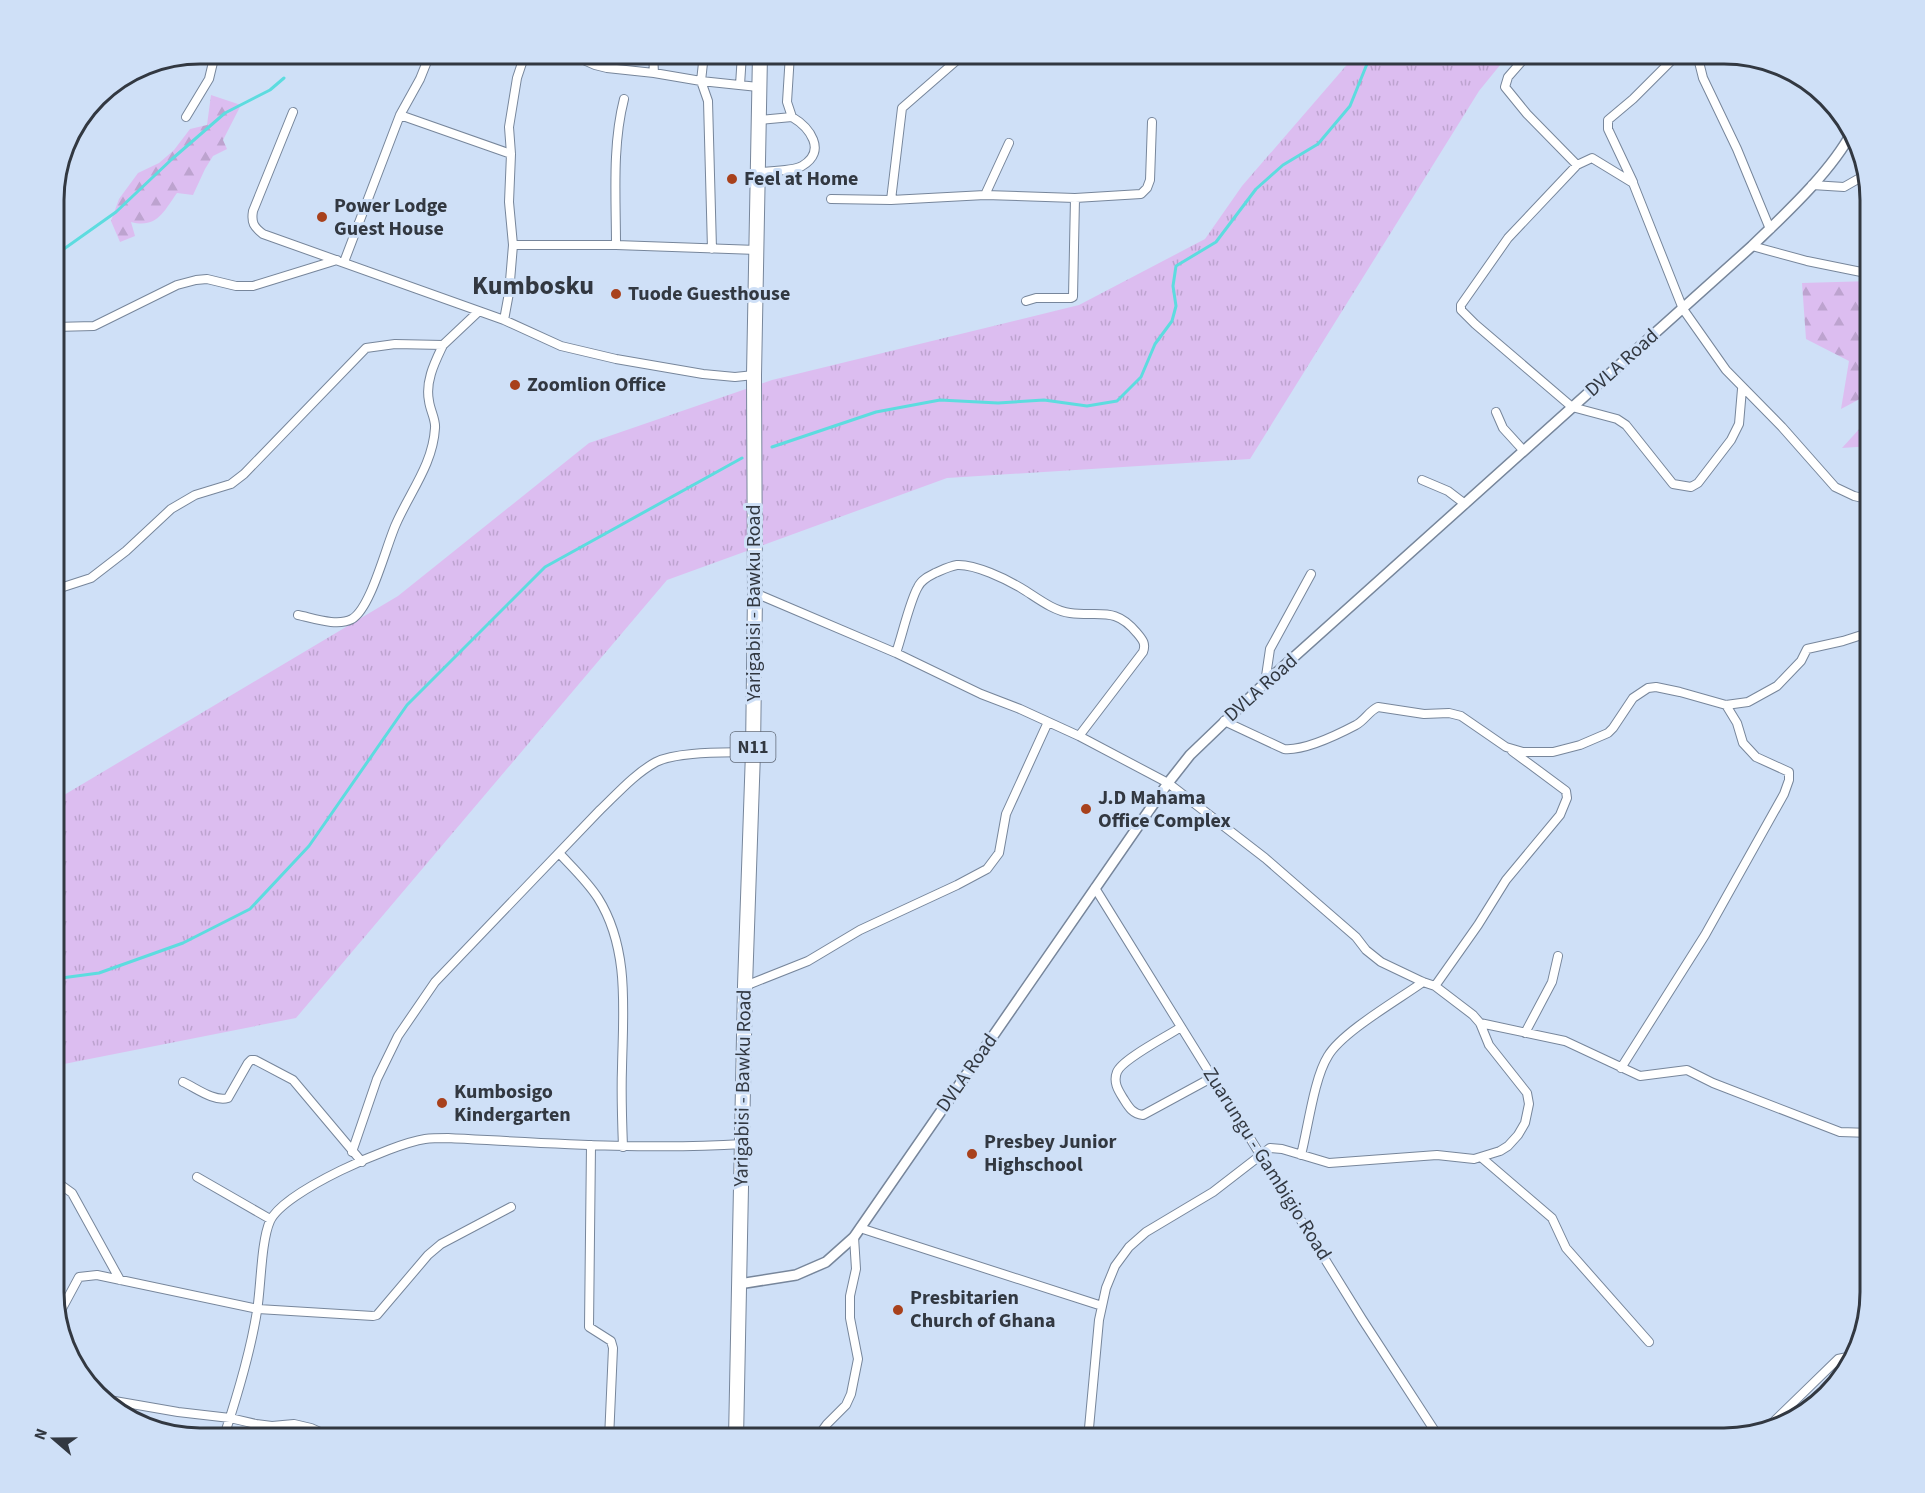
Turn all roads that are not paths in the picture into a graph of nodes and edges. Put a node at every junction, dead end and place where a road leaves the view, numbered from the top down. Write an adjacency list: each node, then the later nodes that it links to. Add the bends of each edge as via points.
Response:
1 (212, 64): 21 (street)
2 (426, 64): 20 (street)
3 (522, 64): 27 (street, via 509,127)
4 (598, 64): 14 (street)
5 (654, 64): 14 (street)
6 (703, 64): 15 (street)
7 (741, 64): 16 (street)
8 (760, 64): 17 (highway, Yarigabisi - Bawku Road / N11)
9 (789, 64): 22 (street, via 787,102)
10 (953, 64): 36 (street, via 902,108)
11 (1519, 64): 28 (street, via 1505,87)
12 (1667, 64): 31 (street, via 1608,120 1608,129)
13 (1700, 64): 37 (street)
14 (654, 73): 15 (street)
15 (701, 81): 16 (street); 41 (street, via 708,101)
16 (740, 85): 17 (street)
17 (759, 87): 23 (highway, Yarigabisi - Bawku Road / N11)
18 (624, 99): 39 (street, via 617,146)
19 (293, 112): 43 (street, via 253,211 254,228)
20 (400, 115): 27 (street); 43 (street)
21 (186, 117)
22 (792, 117): 23 (street); 29 (street, via 810,132 815,143 812,157 801,167)
23 (759, 120): 29 (highway, Yarigabisi - Bawku Road / N11)
24 (1152, 122): 34 (street, via 1150,180 1141,194)
25 (1847, 142): 32 (street, DVLA Road)
26 (1009, 143): 33 (street)
27 (510, 154): 38 (street)
28 (1577, 165): 31 (street, via 1592,158); 53 (street, via 1508,238 1461,304 1461,310 1475,324)
29 (759, 172): 42 (highway, Yarigabisi - Bawku Road / N11)
30 (1858, 179): 32 (street, via 1844,187)
31 (1634, 183): 46 (street)
32 (1812, 185): 37 (street, DVLA Road)
33 (985, 195): 34 (street); 36 (street)
34 (1075, 198): 45 (street, via 1073,297)
35 (831, 199): 36 (street)
36 (891, 200)
37 (1770, 229): 40 (street, DVLA Road)
38 (513, 244): 39 (street); 48 (street)
39 (616, 245): 41 (street)
40 (1752, 246): 44 (street); 46 (street, DVLA Road)
41 (712, 249): 42 (street)
42 (757, 250): 51 (highway, Yarigabisi - Bawku Road / N11)
43 (341, 261): 47 (street); 49 (street, via 253,286 196,280 177,285 94,326)
44 (1860, 272)
45 (1026, 301)
46 (1683, 309): 52 (street); 53 (street, DVLA Road)
47 (477, 312): 48 (street); 50 (street)
48 (504, 320): 51 (street, via 561,346 616,359 702,374)
49 (65, 327)
50 (443, 345): 60 (street, via 366,348 244,474 231,484 208,490 171,509 91,578); 62 (street, via 430,371 428,398 436,426 429,458 396,523 361,610 351,619 337,622)
51 (754, 375): 61 (highway, Yarigabisi - Bawku Road / N11)
52 (1743, 389): 53 (street, via 1738,424 1731,440 1691,487 1673,484 1626,425); 57 (street, via 1835,487)
53 (1572, 407): 55 (street, DVLA Road)
54 (1496, 412): 55 (street, via 1503,428)
55 (1522, 450): 58 (street, DVLA Road)
56 (1422, 480): 58 (street, via 1448,491)
57 (1860, 497)
58 (1465, 504): 65 (street, DVLA Road)
59 (1311, 574): 65 (street, via 1270,649)
60 (65, 586)
61 (755, 593): 64 (street); 71 (highway, Yarigabisi - Bawku Road / N11)
62 (298, 615)
63 (1860, 636): 66 (street, via 1807,648 1801,661 1777,686 1748,702)
64 (896, 652): 68 (street); 69 (street, via 917,587 930,576 955,566 996,575 1059,610 1121,617 1144,641 1143,652)
65 (1265, 683): 67 (street, DVLA Road)
66 (1726, 705): 70 (street, via 1648,687 1633,698 1608,733 1580,745 1553,752 1523,752); 82 (street, via 1743,743 1756,757 1789,772 1789,780 1705,935)
67 (1224, 721): 70 (street, via 1293,750 1357,725 1378,707 1424,714 1449,713 1461,716); 72 (street, DVLA Road)
68 (1048, 722): 69 (street); 77 (street, via 1006,814 999,853 987,869 860,930 808,961)
69 (1079, 736): 72 (street)
70 (1506, 747): 78 (street, via 1562,787 1566,798 1560,815 1506,880)
71 (753, 752): 73 (street, via 675,756 657,762 627,784); 77 (highway, Yarigabisi - Bawku Road / N11)
72 (1168, 783): 74 (street, DVLA Road); 76 (street, via 1265,858 1381,962)
73 (559, 853): 88 (street, via 597,896 613,927 620,956 624,987); 89 (street, via 435,982 398,1036 376,1079)
74 (1095, 888): 80 (street, Zuarungu - Gambigio Road); 98 (street, DVLA Road)
75 (1558, 956): 81 (street, via 1552,982)
76 (1423, 982): 78 (street); 91 (street, via 1348,1034 1329,1053)
77 (745, 986): 86 (highway, Yarigabisi - Bawku Road / N11)
78 (1435, 986): 79 (street)
79 (1480, 1023): 81 (street); 92 (street, via 1490,1045 1527,1093 1528,1104 1518,1136 1500,1151)
80 (1181, 1028): 83 (street, Zuarungu - Gambigio Road); 83 (street, via 1122,1064 1116,1085 1126,1103 1136,1114 1143,1115)
81 (1526, 1033): 82 (street, via 1565,1041)
82 (1621, 1068): 85 (street, via 1640,1076 1687,1070 1840,1132)
83 (1213, 1077): 90 (street, Zuarungu - Gambigio Road)
84 (183, 1082): 89 (street, via 224,1100 248,1063 255,1060 293,1080)
85 (1860, 1133)
86 (743, 1144): 88 (street); 101 (highway, Yarigabisi - Bawku Road / N11)
87 (591, 1145): 88 (street); 93 (street, via 425,1139); 112 (street, via 589,1327 611,1341 613,1348)
88 (622, 1147)
89 (352, 1152): 93 (street)
90 (1261, 1154): 91 (street, via 1274,1147); 103 (street, via 1213,1192 1155,1226 1129,1247 1115,1266); 116 (street, Zuarungu - Gambigio Road)
91 (1301, 1155): 92 (street, via 1335,1163 1437,1155)
92 (1482, 1158): 105 (street, via 1552,1218 1566,1248)
93 (362, 1162): 97 (street, via 302,1192)
94 (197, 1177): 97 (street)
95 (65, 1188): 100 (street, via 72,1193)
96 (511, 1207): 104 (street, via 441,1244 377,1315)
97 (270, 1219): 104 (street)
98 (860, 1228): 99 (street, DVLA Road); 103 (street)
99 (854, 1237): 101 (street, DVLA Road, via 826,1262 796,1275); 114 (street, via 856,1269 850,1318 858,1359 846,1405)
100 (120, 1280): 102 (street, via 90,1275 79,1278); 104 (street)
101 (739, 1284): 113 (highway, Yarigabisi - Bawku Road / N11)
102 (65, 1302)
103 (1102, 1306): 115 (street)
104 (258, 1309): 109 (street)
105 (1649, 1342)
106 (1843, 1358): 108 (street)
107 (127, 1406): 109 (street)
108 (1779, 1416)
109 (230, 1418): 110 (street); 111 (street)
110 (227, 1429)
111 (313, 1429)
112 (609, 1429)
113 (736, 1429)
114 (823, 1429)
115 (1089, 1429)
116 (1434, 1429)

